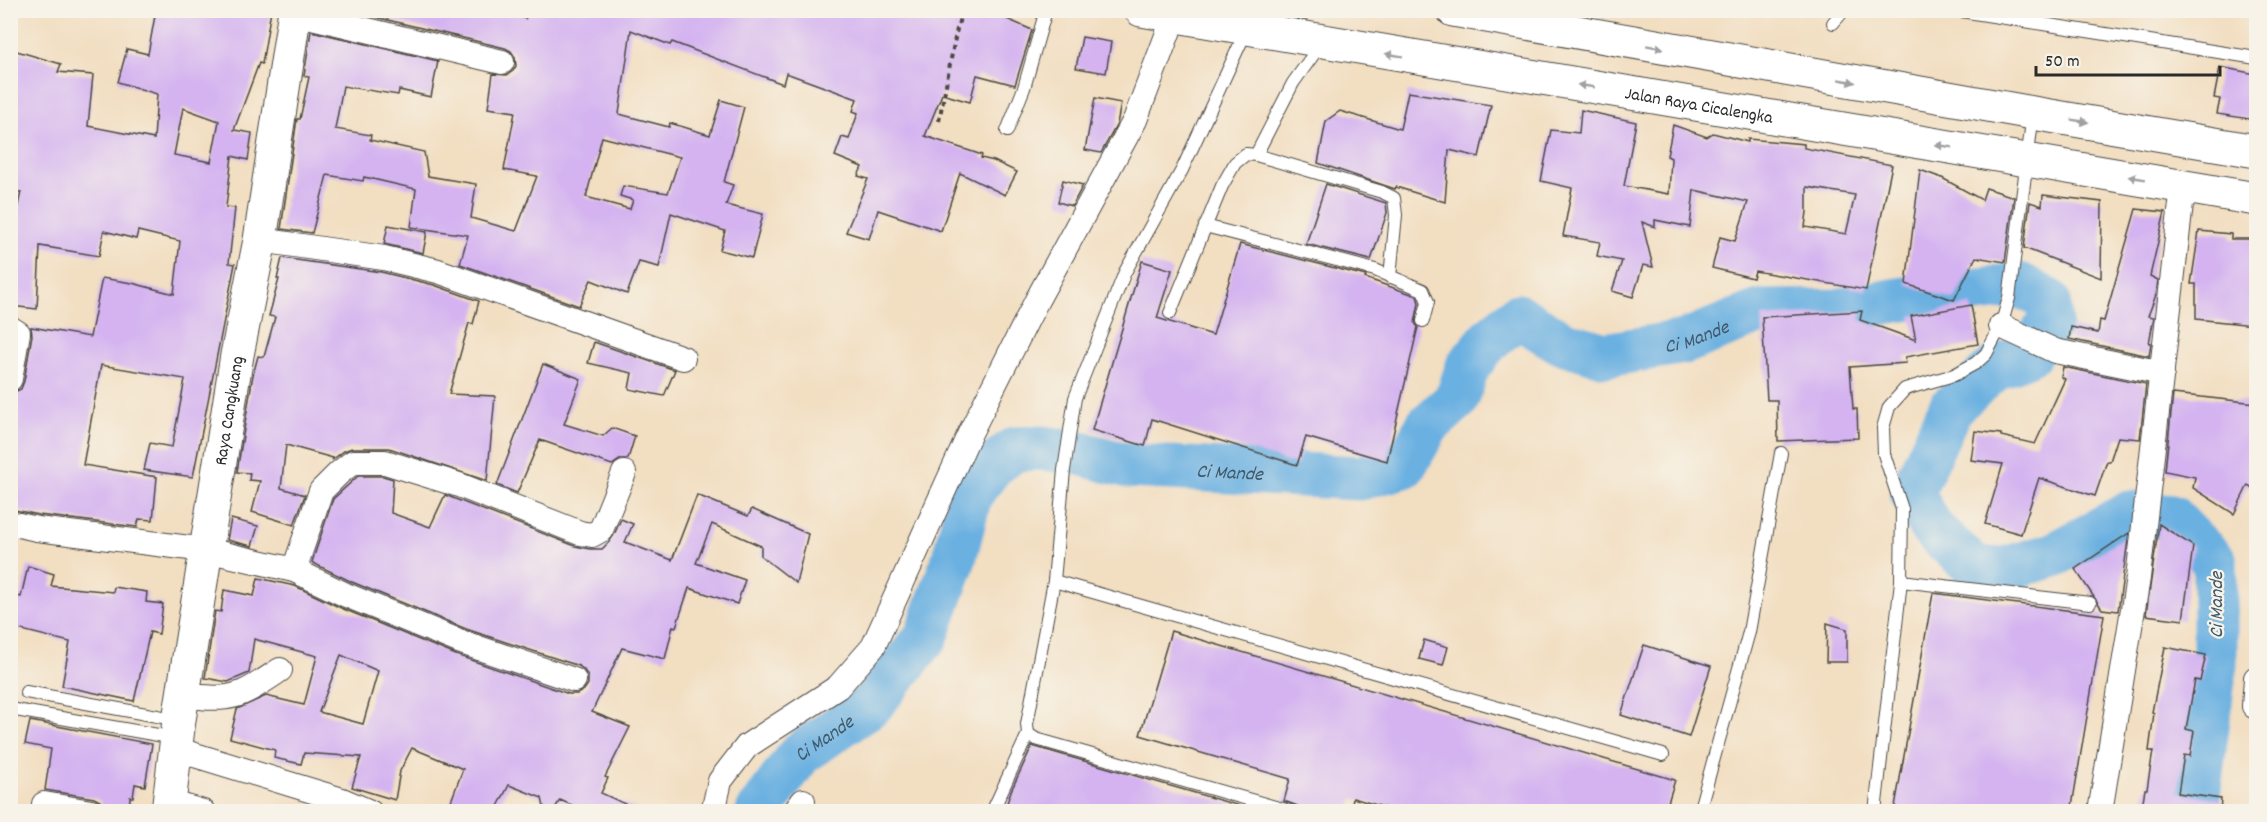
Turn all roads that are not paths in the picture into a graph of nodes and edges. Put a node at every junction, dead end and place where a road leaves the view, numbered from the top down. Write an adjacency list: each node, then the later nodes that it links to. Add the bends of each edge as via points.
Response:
1 (1046, 10): 15 (lane, via 1024,88)
2 (1141, 10): 7 (main road, Jalan Raya Cicalengka)
3 (1453, 10): 8 (main road)
4 (1844, 10): 9 (lane)
5 (1955, 10): 12 (lane)
6 (295, 12): 13 (street); 22 (main road, Raya Cangkuang)
7 (1174, 17): 10 (main road, Jalan Raya Cicalengka); 53 (street, via 1135,120 970,433 873,647 838,687 747,746 720,781)
8 (1526, 17): 14 (main road, one-way to 14)
9 (1833, 23)
10 (1248, 29): 11 (main road, Jalan Raya Cicalengka); 36 (lane, via 1182,170 1125,272 1075,398)
11 (1322, 42): 17 (lane, via 1293,83); 18 (main road, Jalan Raya Cicalengka, one-way to 11)
12 (2256, 58)
13 (502, 62)
14 (2033, 113): 16 (main road, one-way to 16); 18 (lane)
15 (1007, 130)
16 (2256, 151)
17 (1256, 155): 21 (lane, via 1246,154 1235,163); 23 (lane, via 1394,198)
18 (2027, 160): 19 (main road, Jalan Raya Cicalengka, one-way to 18); 26 (lane, via 2009,298)
19 (2183, 186): 20 (main road, Jalan Raya Cicalengka); 29 (street)
20 (2256, 199)
21 (1205, 226): 23 (lane); 24 (lane)
22 (260, 240): 28 (street, via 384,258 438,272); 34 (main road, Raya Cangkuang)
23 (1390, 277): 25 (lane, via 1423,290 1428,302)
24 (1170, 313)
25 (1423, 321)
26 (2001, 326): 29 (street, via 2085,358); 37 (lane, via 1986,354 1976,363 1954,375 1905,389 1889,407 1883,428 1884,454 1902,509)
27 (10, 328): 30 (street, via 18,333)
28 (683, 358)
29 (2162, 374): 58 (street, via 2144,533)
30 (10, 379)
31 (1781, 453): 56 (lane, via 1749,632)
32 (624, 473): 35 (street, via 601,530 591,535 459,485 385,462 352,462 321,491)
33 (10, 523): 34 (street, via 37,530)
34 (206, 550): 35 (street); 45 (main road, Raya Cangkuang)
35 (294, 570): 41 (street, via 460,642)
36 (1054, 582): 46 (lane); 47 (lane)
37 (1901, 582): 38 (lane); 57 (lane)
38 (2090, 603)
39 (280, 670): 45 (street, via 236,697 204,698)
40 (2256, 678): 43 (street)
41 (573, 680)
42 (26, 692): 45 (lane)
43 (2254, 706)
44 (10, 709): 45 (lane)
45 (178, 725): 49 (main road, Raya Cangkuang); 52 (street)
46 (1028, 734): 54 (lane); 55 (lane)
47 (1663, 755)
48 (44, 804): 50 (street)
49 (168, 807): 51 (street)
50 (91, 812)
51 (203, 812)
52 (370, 812)
53 (713, 812)
54 (992, 812)
55 (1293, 812)
56 (1699, 812)
57 (1875, 812)
58 (2100, 812)

